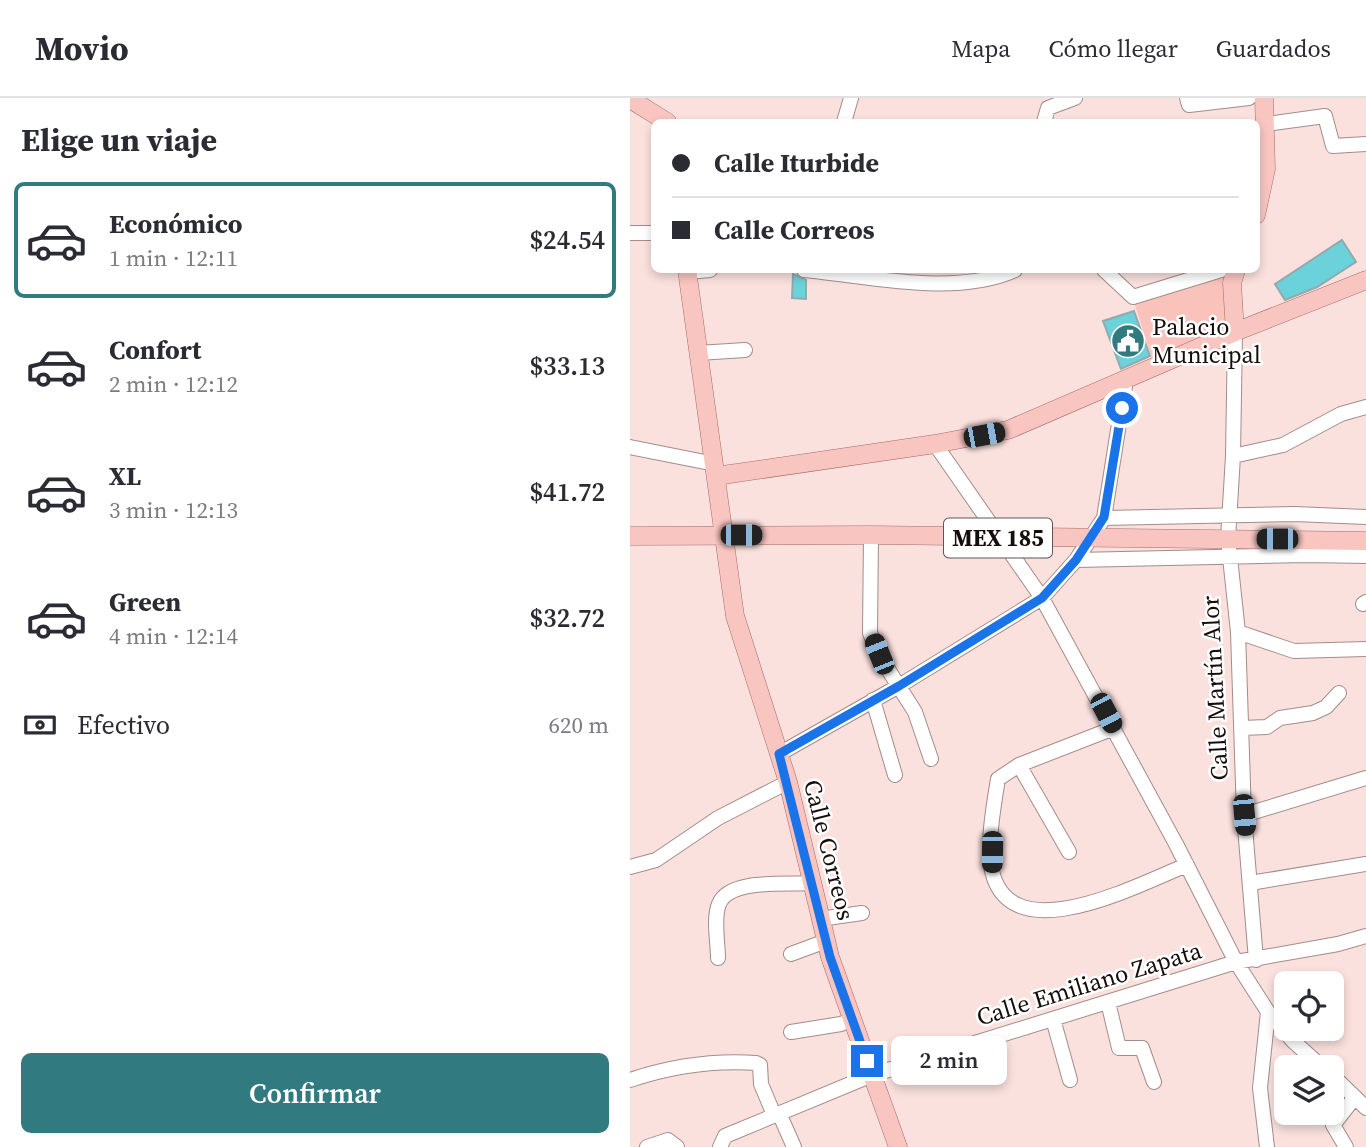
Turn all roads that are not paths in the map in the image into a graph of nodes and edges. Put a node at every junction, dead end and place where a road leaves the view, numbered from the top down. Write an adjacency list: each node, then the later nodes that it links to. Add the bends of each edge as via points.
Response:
1 (851, 98): 8 (street)
2 (1075, 98): 9 (street, via 1048,108)
3 (1188, 98): 4 (street, via 1189,105)
4 (1249, 98)
5 (1264, 98): 10 (main road)
6 (630, 99): 7 (main road)
7 (662, 119)
8 (845, 119)
9 (1045, 119)
10 (1266, 124): 11 (street, via 1325,116 1333,146); 12 (main road, via 1266,169)
11 (1366, 144)
12 (1260, 197)
13 (630, 233): 14 (street)
14 (651, 233)
15 (688, 273): 24 (main road, Calle Correos)
16 (833, 273): 17 (street, via 931,283 979,282)
17 (1006, 273)
18 (1107, 273): 19 (street, via 1133,298)
19 (1212, 273)
20 (1235, 273): 22 (main road)
21 (1366, 280): 22 (main road)
22 (1235, 332): 25 (main road); 29 (street, Calle Martín Alor)
23 (746, 350): 24 (street)
24 (698, 354): 30 (main road, Calle Correos)
25 (1126, 380): 27 (main road, via 1008,430); 32 (street)
26 (1366, 407): 29 (street, via 1341,414 1283,445)
27 (935, 444): 30 (main road); 37 (street)
28 (630, 447): 30 (street)
29 (1233, 456): 31 (street, Calle Martín Alor)
30 (715, 470): 34 (main road, Calle Correos)
31 (1228, 515): 32 (street); 33 (street); 39 (street, Calle Martín Alor)
32 (1104, 517): 38 (street)
33 (1366, 517)
34 (724, 535): 35 (main road, MEX 185); 36 (main road, MEX 185); 52 (main road, Calle Correos, via 735,616)
35 (871, 535): 37 (main road, MEX 185); 47 (street, via 870,633)
36 (630, 536)
37 (1002, 538): 38 (main road, MEX 185); 44 (street)
38 (1093, 538): 39 (main road, MEX 185); 43 (street)
39 (1228, 539): 40 (main road, MEX 185); 42 (street, Calle Martín Alor)
40 (1366, 541)
41 (1366, 556): 42 (street)
42 (1229, 559): 43 (street); 45 (street, Calle Martín Alor)
43 (1076, 560): 44 (street)
44 (1042, 598): 47 (street); 50 (street)
45 (1238, 632): 46 (street, via 1294,651); 51 (street, Calle Martín Alor)
46 (1366, 649)
47 (899, 686): 49 (street); 53 (street, via 920,723)
48 (1339, 694): 51 (street, via 1313,713 1280,718 1267,727)
49 (873, 701): 52 (street); 55 (street)
50 (1114, 728): 54 (street); 61 (street)
51 (1241, 728): 58 (street, Calle Martín Alor)
52 (779, 754): 57 (main road, Calle Correos)
53 (930, 759)
54 (1019, 765): 59 (street); 61 (street, via 998,779 991,871 1002,893 1020,906 1048,910 1090,905)
55 (894, 775)
56 (1366, 778): 58 (street)
57 (788, 782): 62 (street, via 718,818 656,860); 63 (main road, Calle Correos)
58 (1244, 815): 64 (street, Calle Martín Alor)
59 (1069, 852)
60 (1366, 864): 64 (street)
61 (1187, 865): 72 (street)
62 (630, 867)
63 (811, 883): 66 (main road, Calle Correos); 70 (street, via 757,884 726,896 718,905)
64 (1250, 883): 71 (street, Calle Martín Alor)
65 (862, 913): 66 (street)
66 (820, 919): 68 (main road, Calle Correos)
67 (1366, 936): 71 (street, Calle Emiliano Zapata)
68 (826, 940): 69 (street); 75 (main road, Calle Correos)
69 (791, 954)
70 (718, 958)
71 (1256, 960): 72 (street, Calle Emiliano Zapata)
72 (1237, 962): 73 (street, Calle Emiliano Zapata); 74 (street)
73 (1108, 1002): 76 (street, Calle Emiliano Zapata); 82 (street, via 1119,1048 1142,1048)
74 (1268, 1012): 78 (street); 92 (street, via 1260,1088)
75 (852, 1019): 77 (street); 79 (main road, Calle Correos)
76 (1053, 1019): 79 (street, Calle Emiliano Zapata); 81 (street)
77 (791, 1032)
78 (1309, 1055)
79 (872, 1075): 86 (street, Calle Emiliano Zapata); 91 (main road, Calle Correos)
80 (630, 1080): 86 (street, via 680,1065 756,1063)
81 (1070, 1080)
82 (1154, 1082)
83 (1344, 1086): 84 (street)
84 (1355, 1097): 85 (street); 93 (street, via 1333,1125)
85 (1366, 1108)
86 (777, 1114): 89 (street, Calle Emiliano Zapata, via 724,1136); 90 (street)
87 (647, 1147): 88 (street, via 668,1140)
88 (677, 1147)
89 (720, 1147)
90 (794, 1147)
91 (898, 1147)
92 (1268, 1147)
93 (1346, 1147)

